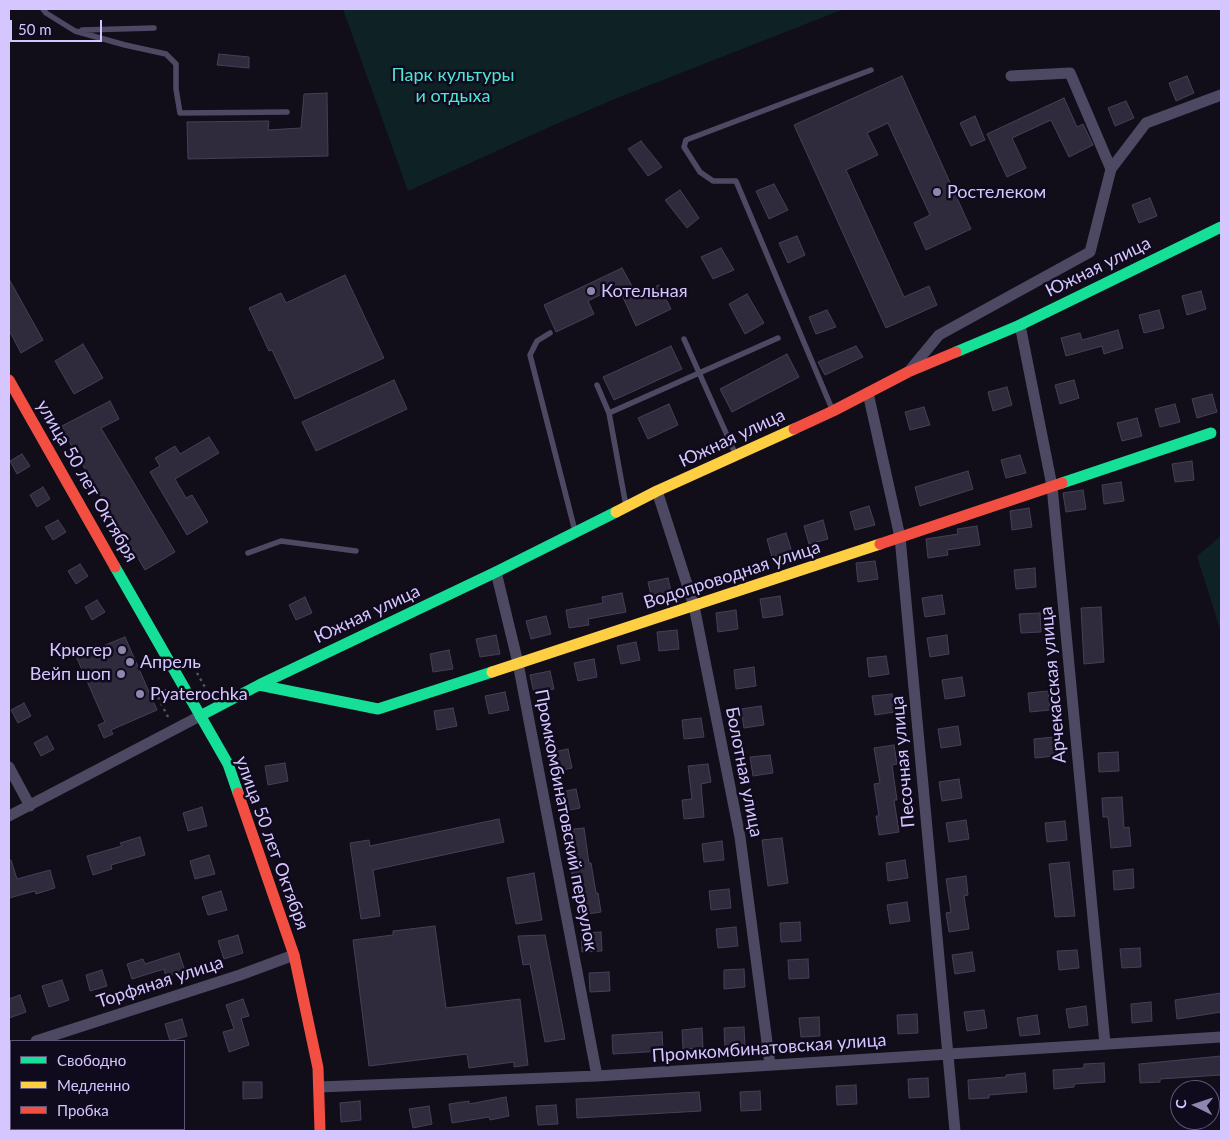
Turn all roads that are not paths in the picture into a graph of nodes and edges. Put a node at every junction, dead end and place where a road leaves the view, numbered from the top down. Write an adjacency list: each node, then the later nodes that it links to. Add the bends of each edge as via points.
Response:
1 (43, 9): 3 (lane)
2 (154, 28): 3 (lane)
3 (75, 31): 7 (lane, via 166,54 176,64 180,113)
4 (872, 70): 19 (lane, via 686,140 684,147 700,172 713,181 736,182)
5 (1011, 76): 8 (street, via 1070,73)
6 (1221, 95): 8 (street, via 1146,123)
7 (287, 112)
8 (1111, 169): 14 (street, via 1090,252 939,335)
9 (1221, 227): 10 (street, Южная улица)
10 (1020, 325): 14 (street, Южная улица); 23 (street, Арчекасская улица)
11 (550, 333): 26 (lane, via 537,341 530,355)
12 (778, 338): 15 (lane)
13 (684, 339): 15 (lane)
14 (908, 372): 18 (street, Южная улица)
15 (699, 373): 20 (lane); 22 (lane)
16 (9, 380): 34 (street, улица 50 лет Октября)
17 (597, 385): 20 (lane)
18 (868, 393): 19 (street, Южная улица); 27 (street, Песочная улица)
19 (833, 410): 22 (street, Южная улица)
20 (609, 412): 25 (lane)
21 (1211, 432): 23 (street, Водопроводная улица)
22 (736, 454): 24 (street, Южная улица)
23 (1052, 486): 27 (street, Водопроводная улица); 41 (street, Арчекасская улица)
24 (658, 491): 25 (street, Южная улица); 31 (street, Болотная улица)
25 (626, 508): 26 (street, Южная улица)
26 (576, 533): 30 (street, Южная улица)
27 (900, 537): 31 (street, Водопроводная улица); 42 (street, Песочная улица)
28 (356, 551): 29 (lane, via 281,541)
29 (248, 553)
30 (496, 572): 32 (street, Промкомбинатовский переулок); 33 (street, Южная улица)
31 (694, 606): 32 (street, Водопроводная улица); 43 (street, Болотная улица, via 740,837)
32 (518, 663): 33 (street, Водопроводная улица, via 378,709); 44 (street, Промкомбинатовский переулок)
33 (259, 684): 34 (street, Южная улица)
34 (200, 716): 36 (street); 38 (street, улица 50 лет Октября, via 228,764)
35 (9, 767): 36 (street)
36 (30, 806): 37 (street)
37 (9, 816)
38 (294, 955): 40 (street, Торфяная улица); 45 (street, улица 50 лет Октября, via 318,1068)
39 (1221, 1037): 41 (street, Промкомбинатовская улица)
40 (39, 1040)
41 (1105, 1044): 42 (street, Промкомбинатовская улица)
42 (947, 1054): 43 (street, Промкомбинатовская улица); 47 (street, Песочная улица)
43 (770, 1065): 44 (street, Промкомбинатовская улица)
44 (597, 1076): 45 (street, Промкомбинатовская улица)
45 (319, 1087): 46 (street, улица 50 лет Октября)
46 (320, 1131)
47 (955, 1131)

